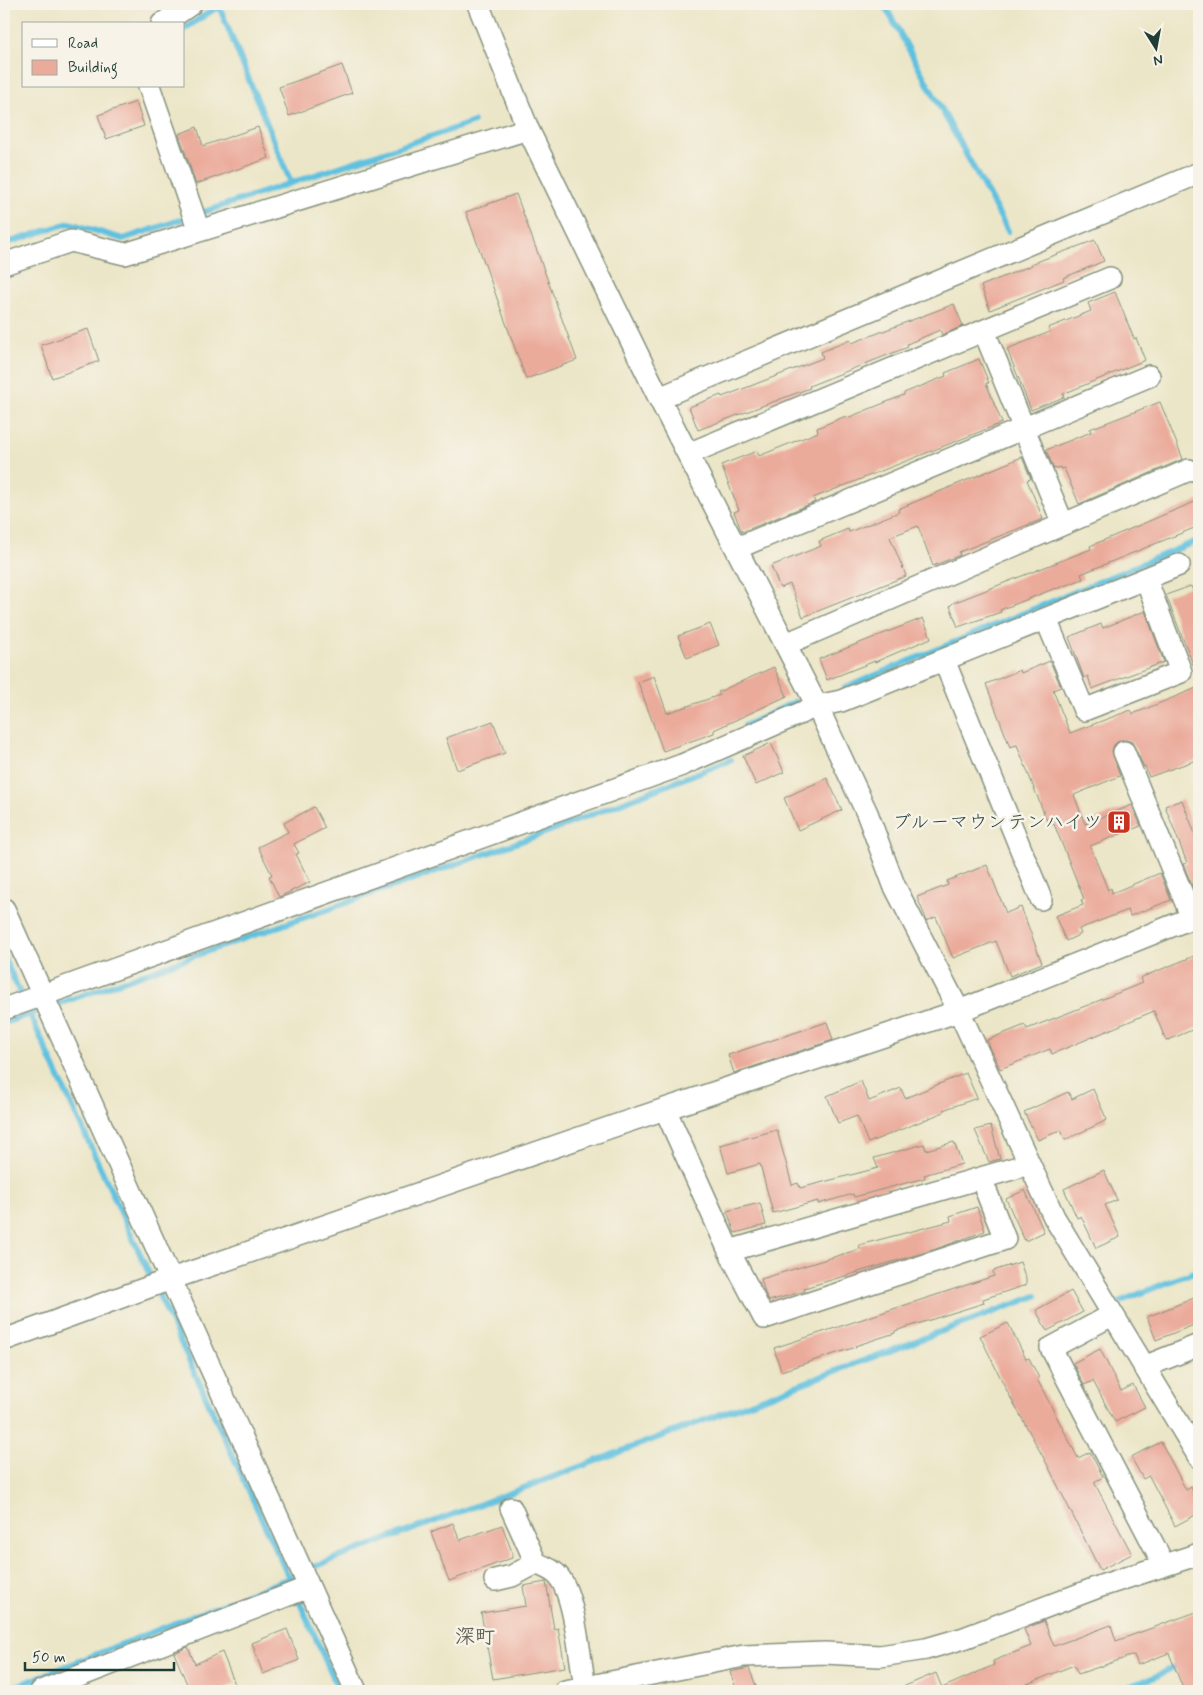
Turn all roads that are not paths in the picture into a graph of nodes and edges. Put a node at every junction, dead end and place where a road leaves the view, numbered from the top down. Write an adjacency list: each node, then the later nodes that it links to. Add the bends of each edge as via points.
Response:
1 (191, 4): 3 (street)
2 (478, 4): 5 (street)
3 (165, 22)
4 (150, 88): 7 (street)
5 (528, 129): 7 (street); 12 (street)
6 (1199, 173): 12 (street)
7 (199, 231): 8 (street, via 124,254 71,241)
8 (4, 264)
9 (1110, 278): 10 (street)
10 (984, 331): 13 (street); 14 (street)
11 (1149, 376): 13 (street)
12 (659, 398): 14 (street)
13 (1024, 428): 16 (street); 17 (street)
14 (688, 454): 17 (street)
15 (1189, 470): 16 (street)
16 (1063, 524): 21 (street)
17 (737, 548): 21 (street)
18 (1179, 565): 19 (street)
19 (1146, 579): 20 (street); 20 (street, via 1181,672 1084,710)
20 (1046, 619): 22 (street)
21 (786, 644): 23 (street)
22 (944, 660): 23 (street, via 841,701); 25 (street)
23 (817, 706): 28 (street, via 682,765); 30 (street, via 867,813 894,885)
24 (1124, 752): 27 (street)
25 (1041, 899)
26 (4, 909): 28 (street)
27 (1196, 917): 30 (street)
28 (43, 996): 29 (street); 35 (street)
29 (9, 1008)
30 (959, 1011): 31 (street); 32 (street)
31 (665, 1108): 34 (street); 35 (street)
32 (1029, 1164): 33 (street); 36 (street, via 1054,1217)
33 (981, 1178): 34 (street); 34 (street, via 1005,1239 764,1318)
34 (729, 1251)
35 (171, 1279): 37 (street); 46 (street)
36 (1112, 1315): 39 (street); 44 (street, via 1051,1348)
37 (4, 1340)
38 (1199, 1345): 39 (street)
39 (1144, 1367): 40 (street)
40 (1199, 1457)
41 (510, 1508): 43 (street)
42 (1199, 1554): 44 (street)
43 (536, 1563): 45 (street, via 512,1576); 47 (street, via 559,1577 569,1597)
44 (1164, 1565): 47 (street, via 926,1649 880,1656 826,1653 744,1656)
45 (496, 1580)
46 (309, 1587): 48 (street); 49 (street)
47 (577, 1690)
48 (41, 1691)
49 (356, 1691)

